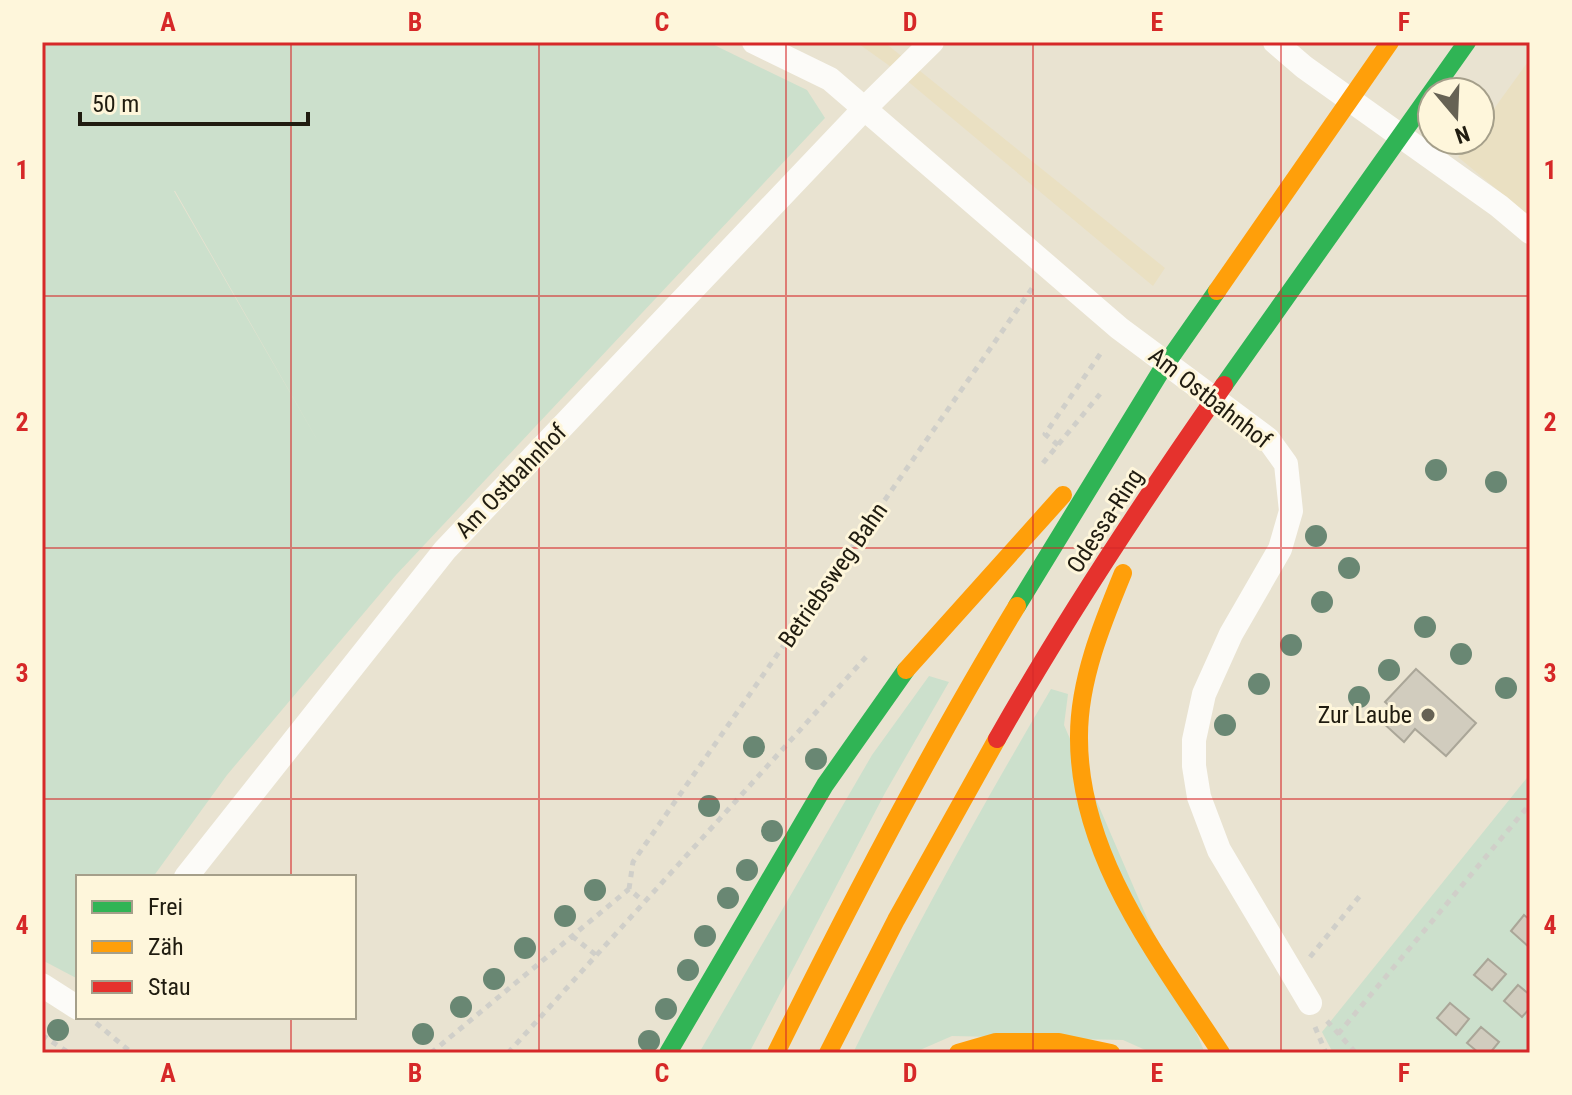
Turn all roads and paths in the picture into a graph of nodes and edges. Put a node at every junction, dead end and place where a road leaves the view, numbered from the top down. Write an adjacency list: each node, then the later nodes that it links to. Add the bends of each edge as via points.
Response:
1 (754, 42): 6 (street, Am Ostbahnhof, via 830,79)
2 (932, 42): 6 (street, Am Ostbahnhof)
3 (1275, 42): 7 (street)
4 (1390, 42): 10 (highway, Odessa-Ring)
5 (1467, 42): 12 (highway, Odessa-Ring)
6 (865, 108): 8 (street, Am Ostbahnhof); 14 (street, Am Ostbahnhof, via 445,550)
7 (1530, 232)
8 (1048, 266): 15 (path, Betriebsweg Bahn, via 633,862); 19 (street, Am Ostbahnhof, via 1119,328 1268,439 1286,464 1291,511 1280,549 1204,694 1194,766 1199,797 1219,850)
9 (1108, 344): 11 (path, via 1045,434)
10 (1132, 420): 30 (highway, via 902,674 825,785); 31 (highway, Odessa-Ring, via 977,672 847,908)
11 (1058, 445)
12 (1181, 447): 32 (highway, Odessa-Ring, via 1026,688); 35 (highway, via 1102,623 1084,689 1079,738 1084,790 1117,884)
13 (1530, 804): 24 (path)
14 (188, 875)
15 (629, 889): 17 (path); 18 (path, Betriebsweg Bahn, via 643,901)
16 (1363, 892): 19 (path)
17 (572, 936): 18 (path); 28 (path)
18 (596, 955): 29 (path)
19 (1295, 977): 21 (street, Am Ostbahnhof)
20 (42, 985): 22 (street)
21 (1310, 1003): 24 (path)
22 (76, 1007)
23 (91, 1019): 27 (path)
24 (1338, 1034): 36 (path)
25 (44, 1038): 26 (path)
26 (69, 1053)
27 (132, 1053)
28 (431, 1053)
29 (508, 1053)
30 (668, 1053)
31 (776, 1053)
32 (828, 1053)
33 (958, 1053): 34 (highway, via 996,1042 1059,1042)
34 (1111, 1053)
35 (1221, 1053)
36 (1356, 1053)

